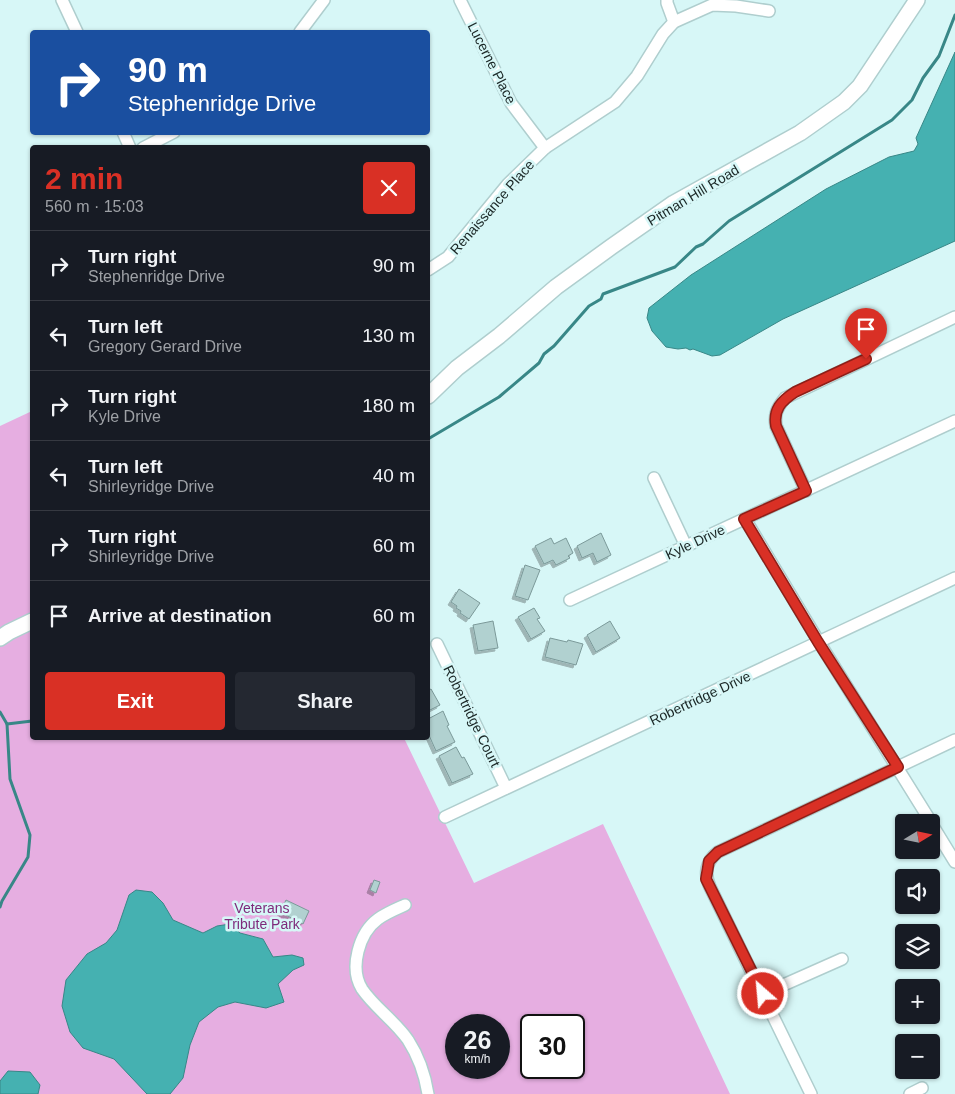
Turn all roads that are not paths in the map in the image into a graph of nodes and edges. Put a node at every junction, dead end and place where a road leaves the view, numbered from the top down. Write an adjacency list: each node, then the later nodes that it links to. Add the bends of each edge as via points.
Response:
1 (62, 0): 9 (street)
2 (324, 0): 10 (street)
3 (460, 0): 13 (street, Lucerne Place, via 511,103)
4 (667, 0): 8 (street)
5 (917, 0): 16 (main road, Pitman Hill Road, via 860,86 844,102 800,133 674,203 611,247 556,287)
6 (708, 3): 7 (street, Renaissance Place); 8 (street, Renaissance Place)
7 (769, 11)
8 (674, 22): 13 (street, Renaissance Place, via 615,102)
9 (76, 30)
10 (302, 30)
11 (168, 135): 12 (street)
12 (149, 145)
13 (545, 148): 14 (street, Renaissance Place, via 508,184 448,257)
14 (430, 269)
15 (955, 317): 19 (street, via 785,398 774,416 776,426)
16 (430, 394)
17 (955, 421): 19 (street, Kyle Drive)
18 (654, 478): 21 (street)
19 (806, 491): 20 (street, Kyle Drive)
20 (744, 519): 21 (street, Kyle Drive); 26 (street)
21 (686, 546): 23 (street, Kyle Drive)
22 (955, 578): 26 (street, Robertridge Drive)
23 (570, 600)
24 (30, 622): 25 (main road)
25 (0, 638)
26 (818, 642): 29 (street); 30 (street, Robertridge Drive)
27 (437, 644): 30 (street, Robertridge Court)
28 (955, 740): 29 (street)
29 (898, 767): 31 (street); 37 (street, via 718,852 709,861 706,879)
30 (506, 788): 32 (street, Robertridge Drive)
31 (926, 814)
32 (445, 817)
33 (940, 838): 34 (street)
34 (955, 862)
35 (405, 905): 39 (street, via 377,919 366,931 360,945 356,975 361,988 408,1040 418,1057)
36 (842, 959): 37 (street)
37 (763, 994): 40 (street)
38 (922, 1088): 41 (street)
39 (428, 1094)
40 (811, 1094)
41 (910, 1094)

